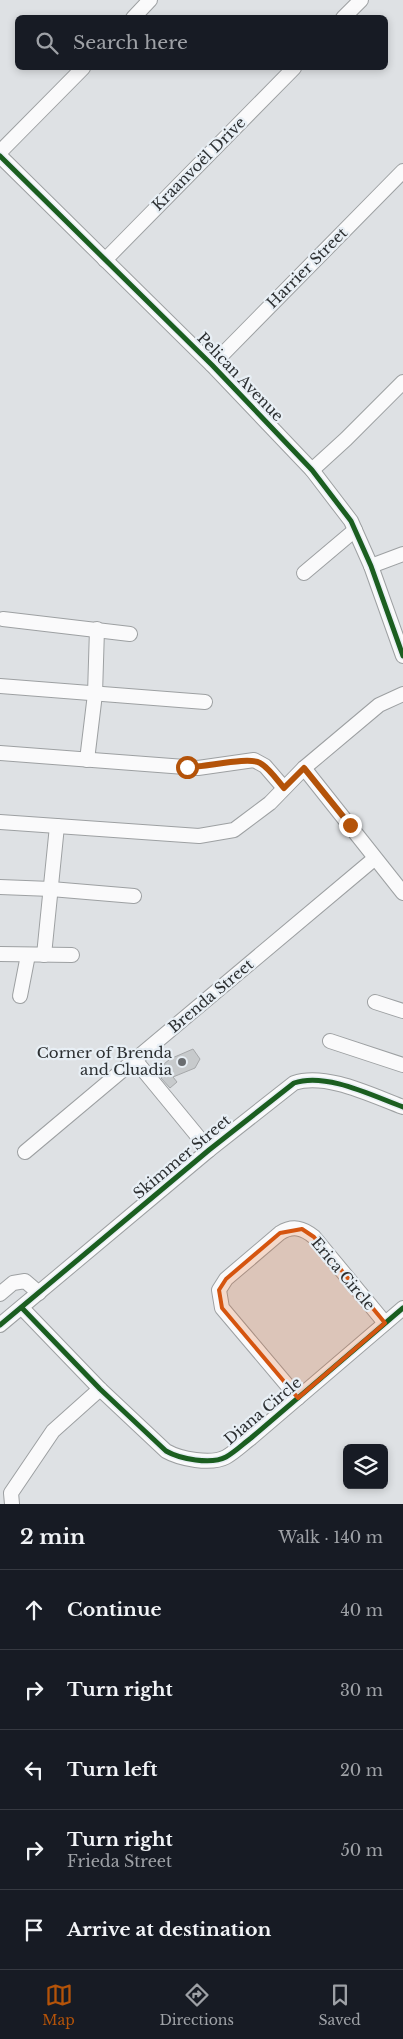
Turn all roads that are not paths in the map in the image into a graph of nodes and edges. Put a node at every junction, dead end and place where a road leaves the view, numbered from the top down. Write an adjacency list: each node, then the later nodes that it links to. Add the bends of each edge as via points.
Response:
1 (150, 0): 3 (street)
2 (361, 0): 4 (street)
3 (135, 15)
4 (347, 15)
5 (81, 70): 7 (street)
6 (292, 70): 10 (street, Kraanvoël Drive)
7 (0, 152)
8 (0, 156): 10 (street, Pelican Avenue)
9 (403, 171): 11 (street, Harrier Street)
10 (105, 260): 11 (street, Pelican Avenue)
11 (212, 365): 13 (street, Pelican Avenue)
12 (403, 382): 13 (street)
13 (312, 470): 14 (street, Pelican Avenue)
14 (355, 530): 16 (street, Pelican Avenue); 17 (street)
15 (403, 554): 16 (street)
16 (371, 566): 21 (street, Pelican Avenue)
17 (304, 573)
18 (3, 619): 19 (street)
19 (97, 629): 20 (street); 23 (street)
20 (130, 634)
21 (403, 656)
22 (0, 686): 23 (street)
23 (95, 694): 25 (street); 27 (street)
24 (403, 694): 28 (street, via 379,705)
25 (205, 702)
26 (0, 753): 27 (street)
27 (87, 760): 29 (street, via 198,768 254,760 265,766)
28 (304, 768): 29 (street); 32 (street)
29 (284, 788): 31 (street, via 241,826 220,834 200,836)
30 (0, 822): 31 (street)
31 (56, 826): 34 (street)
32 (374, 858): 35 (street); 45 (street, Brenda Street)
33 (0, 887): 34 (street)
34 (51, 889): 36 (street); 39 (street)
35 (403, 893)
36 (134, 896)
37 (0, 954): 38 (street)
38 (28, 955): 39 (street); 41 (street)
39 (44, 955): 40 (street)
40 (72, 955)
41 (20, 996)
42 (375, 1002): 43 (street)
43 (403, 1011)
44 (330, 1041): 46 (street)
45 (135, 1060): 48 (street); 49 (street, Brenda Street)
46 (403, 1065)
47 (403, 1106): 48 (street, Skimmer Street, via 336,1084 300,1081 287,1087)
48 (209, 1150): 50 (street, Skimmer Street)
49 (26, 1152)
50 (39, 1293): 51 (street, via 25,1281 13,1283); 53 (street, Skimmer Street)
51 (0, 1296): 53 (street, Diana Circle)
52 (403, 1308): 54 (street, Diana Circle)
53 (18, 1311): 55 (street, Skimmer Street); 56 (street, Diana Circle)
54 (385, 1323): 57 (street, Diana Circle); 57 (street, Erica Circle, via 314,1237 302,1229 290,1229 280,1234 226,1279 219,1290 222,1308)
55 (0, 1325)
56 (100, 1389): 57 (street, Diana Circle, via 166,1451 194,1460 226,1457); 58 (street, via 53,1432 15,1487 10,1498)
57 (298, 1398)
58 (12, 1504)

